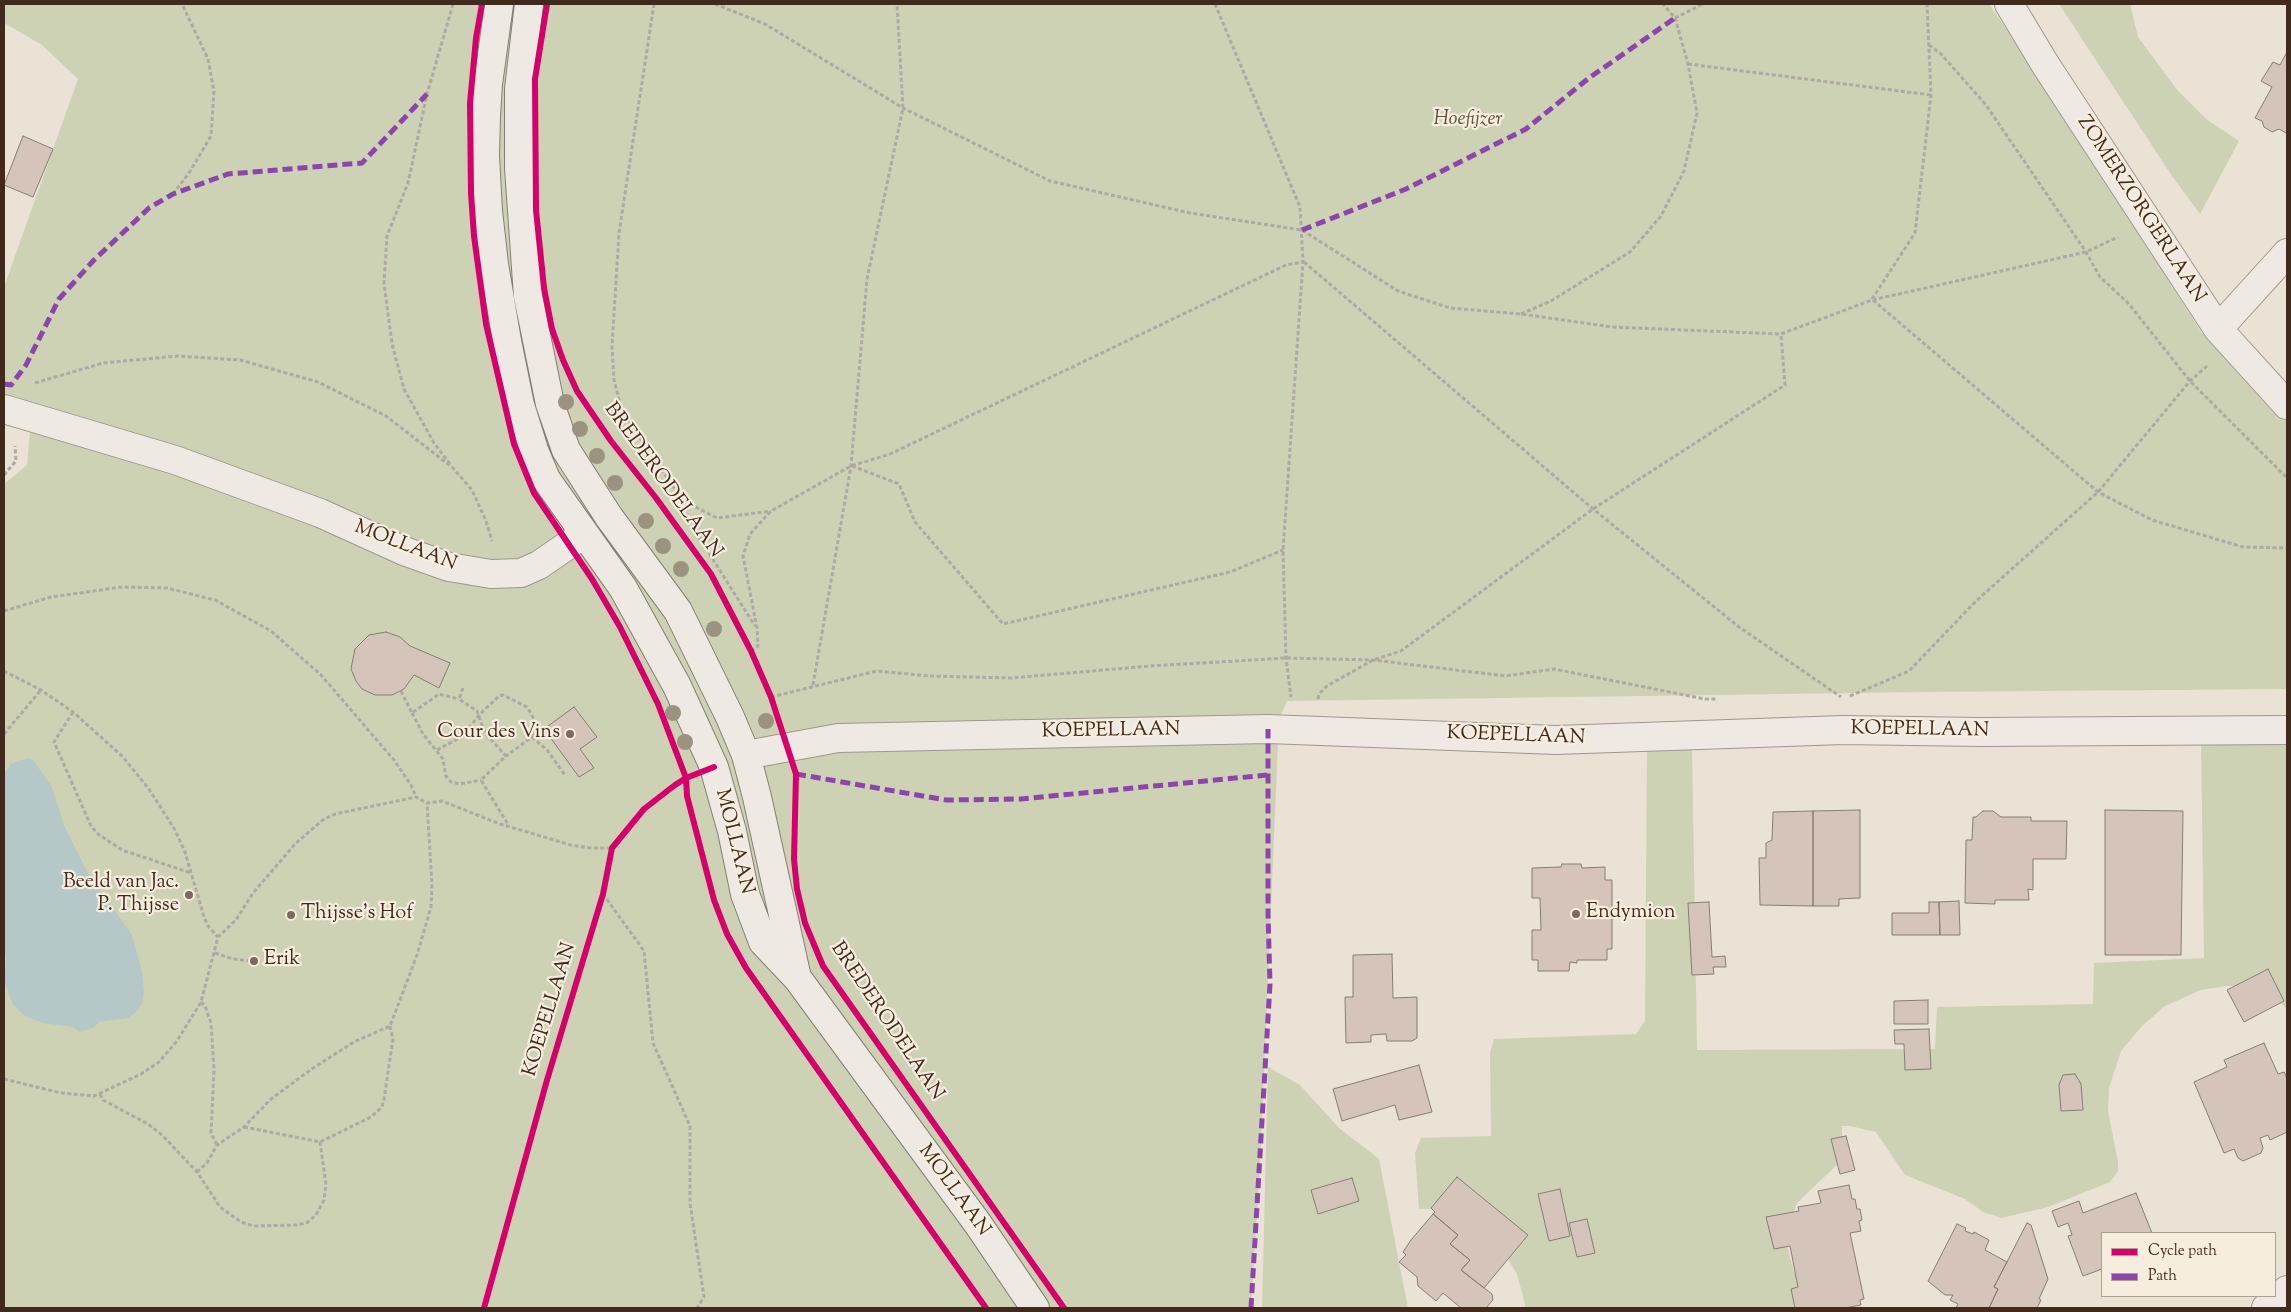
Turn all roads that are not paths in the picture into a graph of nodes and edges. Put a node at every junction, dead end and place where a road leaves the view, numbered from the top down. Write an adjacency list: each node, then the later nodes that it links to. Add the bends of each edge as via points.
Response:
1 (499, 4): 9 (street, via 488,84 486,136 488,211 494,264 520,405 534,450 546,479)
2 (529, 4): 8 (street, via 520,89 519,168 528,296 555,421 566,450)
3 (2009, 4): 5 (street, ZOMERZORGERLAAN)
4 (2287, 253): 5 (street)
5 (2218, 329): 6 (street, ZOMERZORGERLAAN)
6 (2287, 405)
7 (4, 409): 9 (street, MOLLAAN, via 175,460 320,513 404,551 449,567 503,575 520,573 539,565)
8 (609, 517): 9 (street); 11 (street, MOLLAAN, via 678,611)
9 (584, 534): 12 (street, MOLLAAN, via 623,588 646,628)
10 (2287, 730): 11 (street, KOEPELLAAN, via 1843,730 1556,740 1303,728 838,738)
11 (746, 755): 12 (street, KOEPELLAAN); 13 (street, MOLLAAN)
12 (714, 767): 13 (street, MOLLAAN, via 732,831 744,894 763,942)
13 (798, 978): 15 (street, MOLLAAN)
14 (2287, 1290): 16 (street)
15 (1035, 1308)
16 (2266, 1308)

